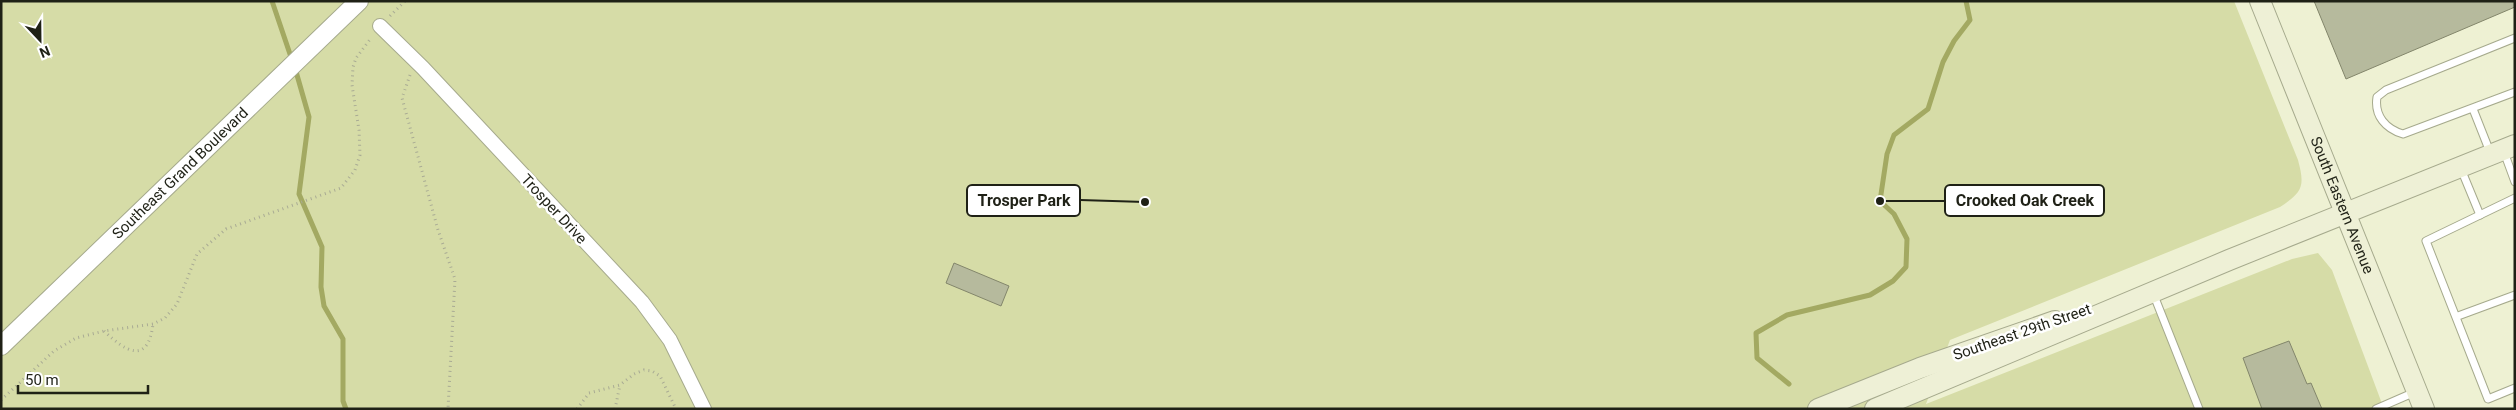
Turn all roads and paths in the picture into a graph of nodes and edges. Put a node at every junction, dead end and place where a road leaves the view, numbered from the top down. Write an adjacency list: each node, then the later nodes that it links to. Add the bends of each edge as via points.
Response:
1 (359, 1): 21 (street, Southeast Grand Boulevard)
2 (405, 1): 4 (path)
3 (2260, 1): 13 (main road, South Eastern Avenue)
4 (380, 26): 6 (street, Trosper Drive); 19 (path, via 358,53 352,67 361,144 355,170 341,188 324,196 226,229 197,254 177,304 165,318)
5 (2515, 38): 8 (lane, via 2386,90 2376,100 2376,108 2384,124 2391,131 2403,134)
6 (414, 60): 26 (path, via 402,98 438,230 456,279); 30 (street, Trosper Drive, via 642,302 670,340)
7 (2515, 92): 8 (lane)
8 (2473, 108): 9 (lane)
9 (2503, 150): 10 (main road, Southeast 29th Street); 11 (lane)
10 (2460, 168): 13 (main road, Southeast 29th Street); 14 (lane)
11 (2515, 182)
12 (2515, 198): 14 (lane)
13 (2346, 214): 15 (main road, Southeast 29th Street); 25 (main road, South Eastern Avenue)
14 (2480, 215): 18 (lane, via 2426,240)
15 (2228, 260): 16 (main road, Southeast 29th Street); 31 (main road, Southeast 29th Street, via 1920,368)
16 (2153, 293): 32 (main road, Southeast 29th Street); 33 (lane)
17 (2515, 295): 18 (lane)
18 (2458, 316): 23 (lane, via 2488,399)
19 (153, 324): 20 (path); 20 (path, via 148,344 134,350 125,350)
20 (104, 331): 24 (path, via 76,338 54,351)
21 (1, 346)
22 (620, 385): 27 (path, via 589,393); 28 (path); 29 (path, via 634,374 652,371 660,376)
23 (2515, 388)
24 (1, 400)
25 (2421, 400): 34 (lane)
26 (448, 409)
27 (577, 409)
28 (615, 409)
29 (676, 409)
30 (704, 409)
31 (1818, 409)
32 (1875, 409)
33 (2199, 409)
34 (2376, 409)

